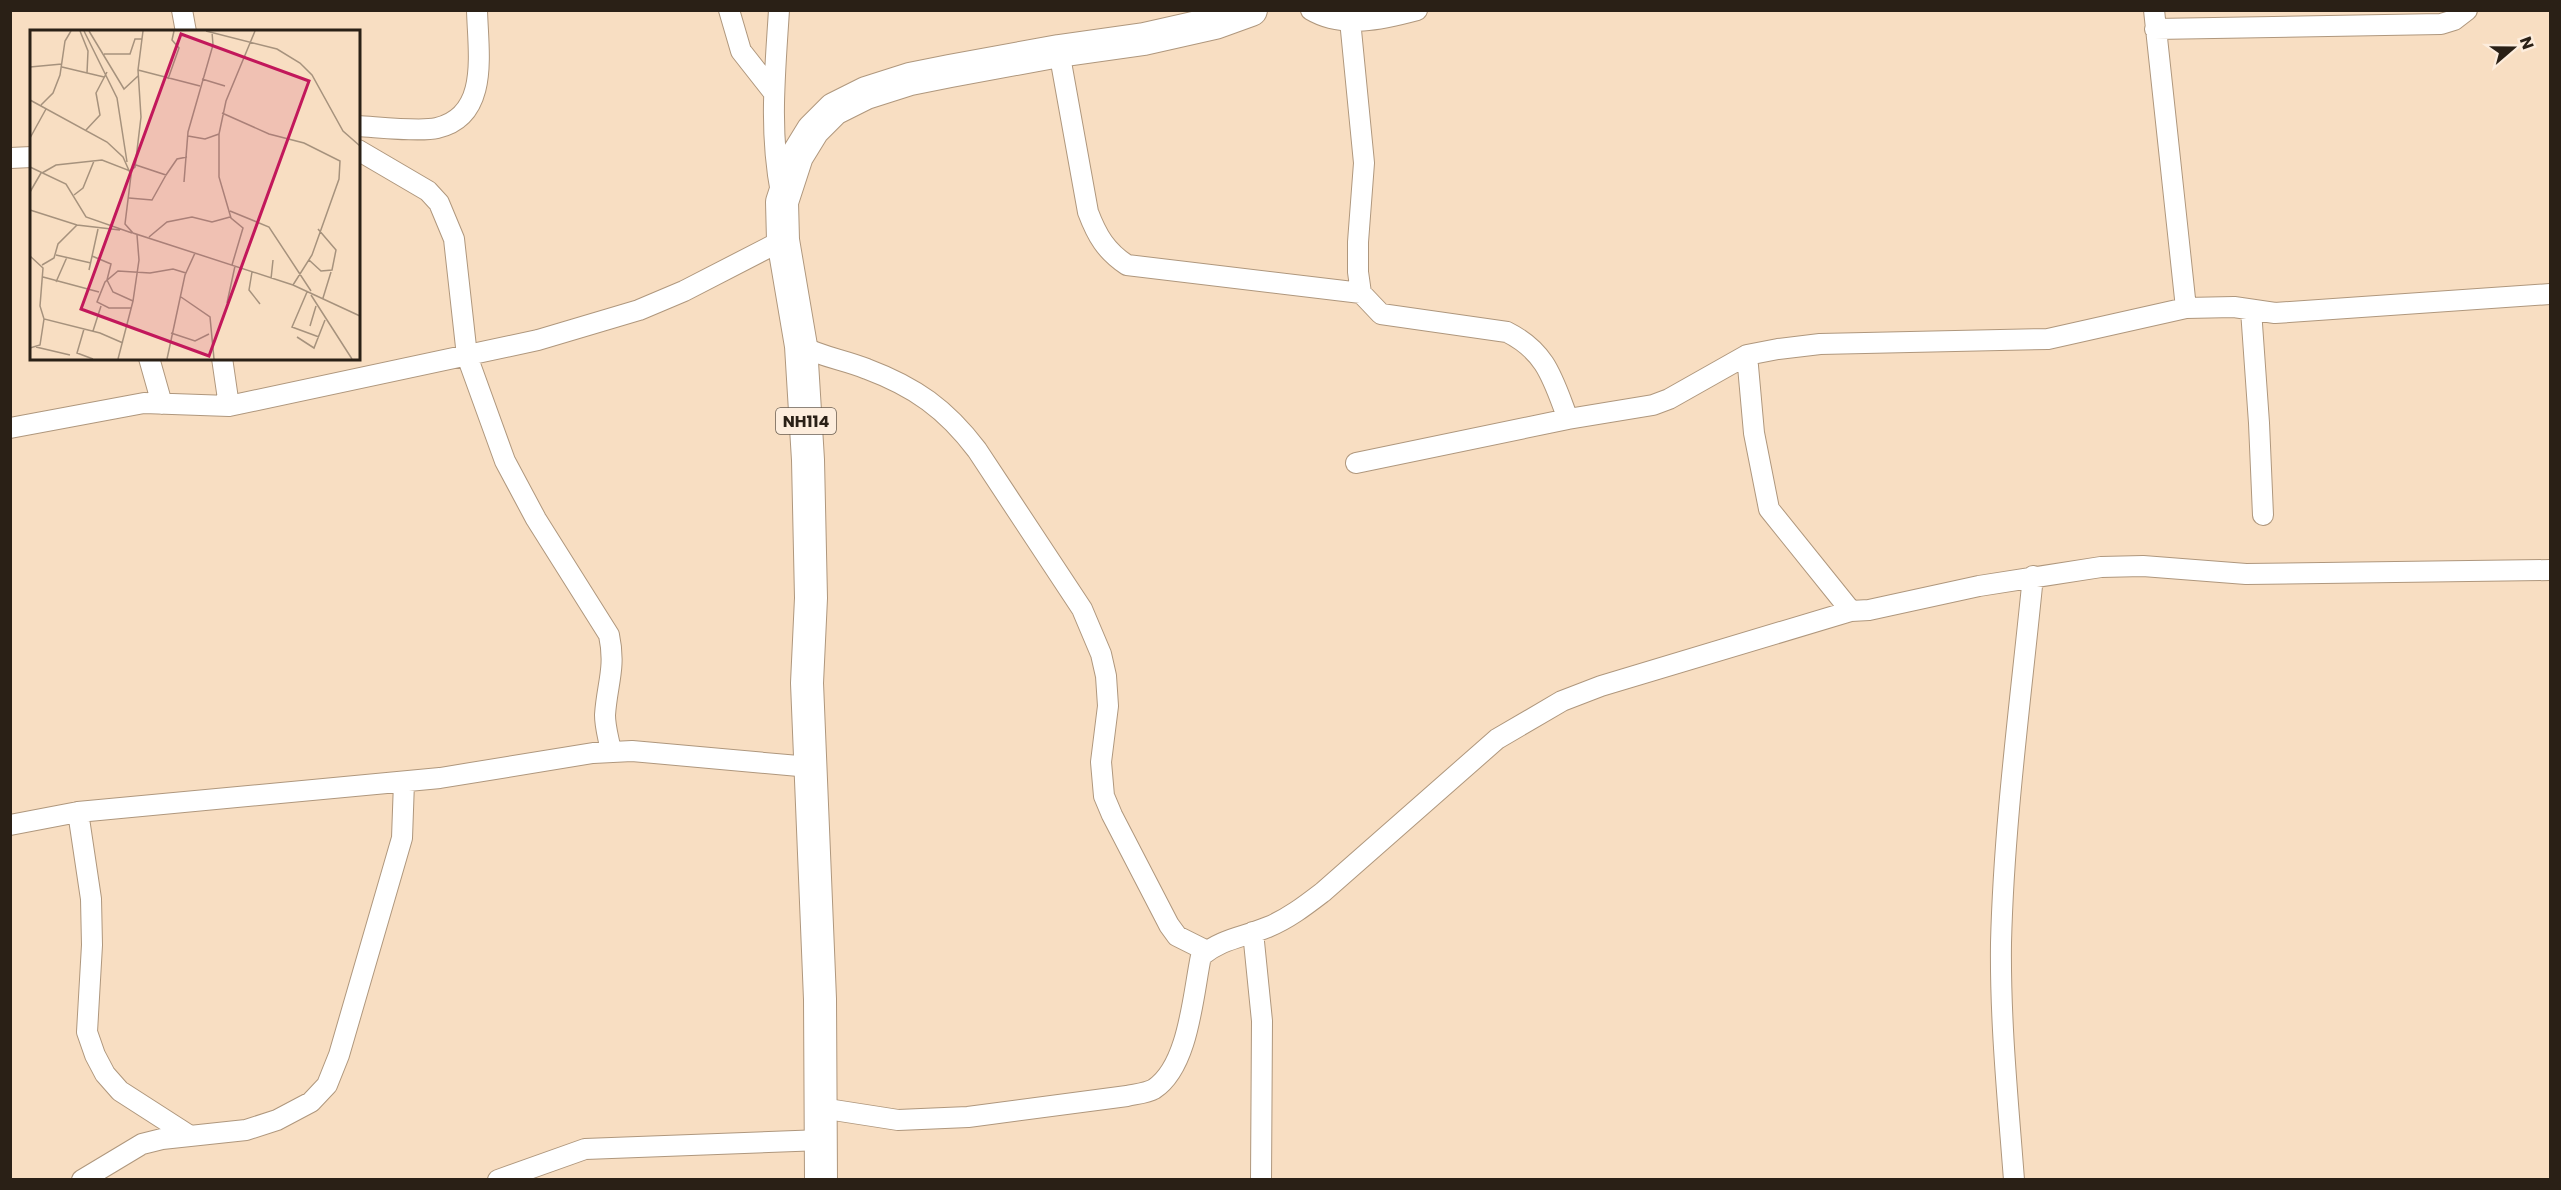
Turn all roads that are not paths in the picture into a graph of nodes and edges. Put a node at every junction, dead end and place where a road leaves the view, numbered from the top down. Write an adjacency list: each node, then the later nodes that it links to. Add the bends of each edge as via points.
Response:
1 (182, 10): 11 (street)
2 (477, 10): 14 (street, via 479,74 475,96 467,110 435,129)
3 (729, 10): 13 (street, via 741,51)
4 (779, 10): 13 (street)
5 (1251, 10): 12 (highway, NH114, via 1215,23 1144,39)
6 (1311, 10): 9 (street, via 1334,19)
7 (1417, 10): 9 (street, via 1367,22)
8 (2467, 10): 10 (street, via 2441,24)
9 (1350, 20): 20 (street, via 1364,163 1358,242)
10 (2154, 20): 22 (street)
11 (186, 30)
12 (1059, 51): 18 (highway, NH114, via 910,79 866,93 834,109 813,130 797,156); 20 (street, via 1088,212 1096,235 1110,253 1127,265)
13 (774, 93): 18 (street, via 774,155)
14 (360, 126)
15 (360, 151): 26 (street, via 428,191 439,203 454,238)
16 (30, 157): 17 (street)
17 (10, 158)
18 (782, 202): 19 (highway, NH114)
19 (783, 240): 24 (highway, NH114); 26 (street, via 639,310)
20 (1361, 293): 31 (street, via 1381,314 1507,332 1524,341 1538,353)
21 (2550, 294): 23 (street, via 2275,313)
22 (2186, 308): 23 (street); 25 (street, via 2048,339 1821,344)
23 (2251, 310): 34 (street)
24 (801, 346): 39 (highway, NH114, via 811,539 807,683); 44 (street, via 819,356 868,369 914,391 958,424 977,450 1082,609 1097,644 1106,676 1108,706 1102,778 1112,815 1173,931)
25 (1747, 355): 31 (street, via 1653,405); 37 (street, via 1754,433 1770,509)
26 (467, 356): 30 (street); 38 (street, via 519,491 609,635 614,654 605,714)
27 (150, 360): 29 (street)
28 (222, 360): 30 (street)
29 (162, 404): 30 (street); 32 (street, via 144,403)
30 (229, 406)
31 (1568, 419): 33 (street)
32 (10, 428)
33 (1356, 463)
34 (2263, 515)
35 (2550, 570): 36 (street, via 2246,574 2143,566)
36 (2033, 576): 37 (street); 52 (street, via 2009,815 2001,942 2001,1021)
37 (1851, 611): 43 (street, via 1562,701 1497,739 1295,913)
38 (611, 752): 39 (street); 40 (street)
39 (810, 767): 45 (highway, NH114)
40 (404, 782): 41 (street); 46 (street, via 402,838 327,1085 311,1102 277,1120 246,1130)
41 (78, 812): 42 (street); 46 (street, via 91,899 87,1032 105,1074 120,1090)
42 (10, 825)
43 (1253, 932): 44 (street, via 1216,944); 51 (street, via 1262,1021)
44 (1207, 951): 45 (street, via 1201,956 1185,1040 1167,1077 1153,1089 1127,1096 968,1117 898,1120)
45 (821, 1108): 47 (highway, NH114)
46 (189, 1136): 48 (street, via 142,1144)
47 (822, 1140): 49 (street, via 585,1149); 50 (highway, NH114)
48 (82, 1179)
49 (498, 1179)
50 (820, 1179)
51 (1261, 1179)
52 (2014, 1179)

